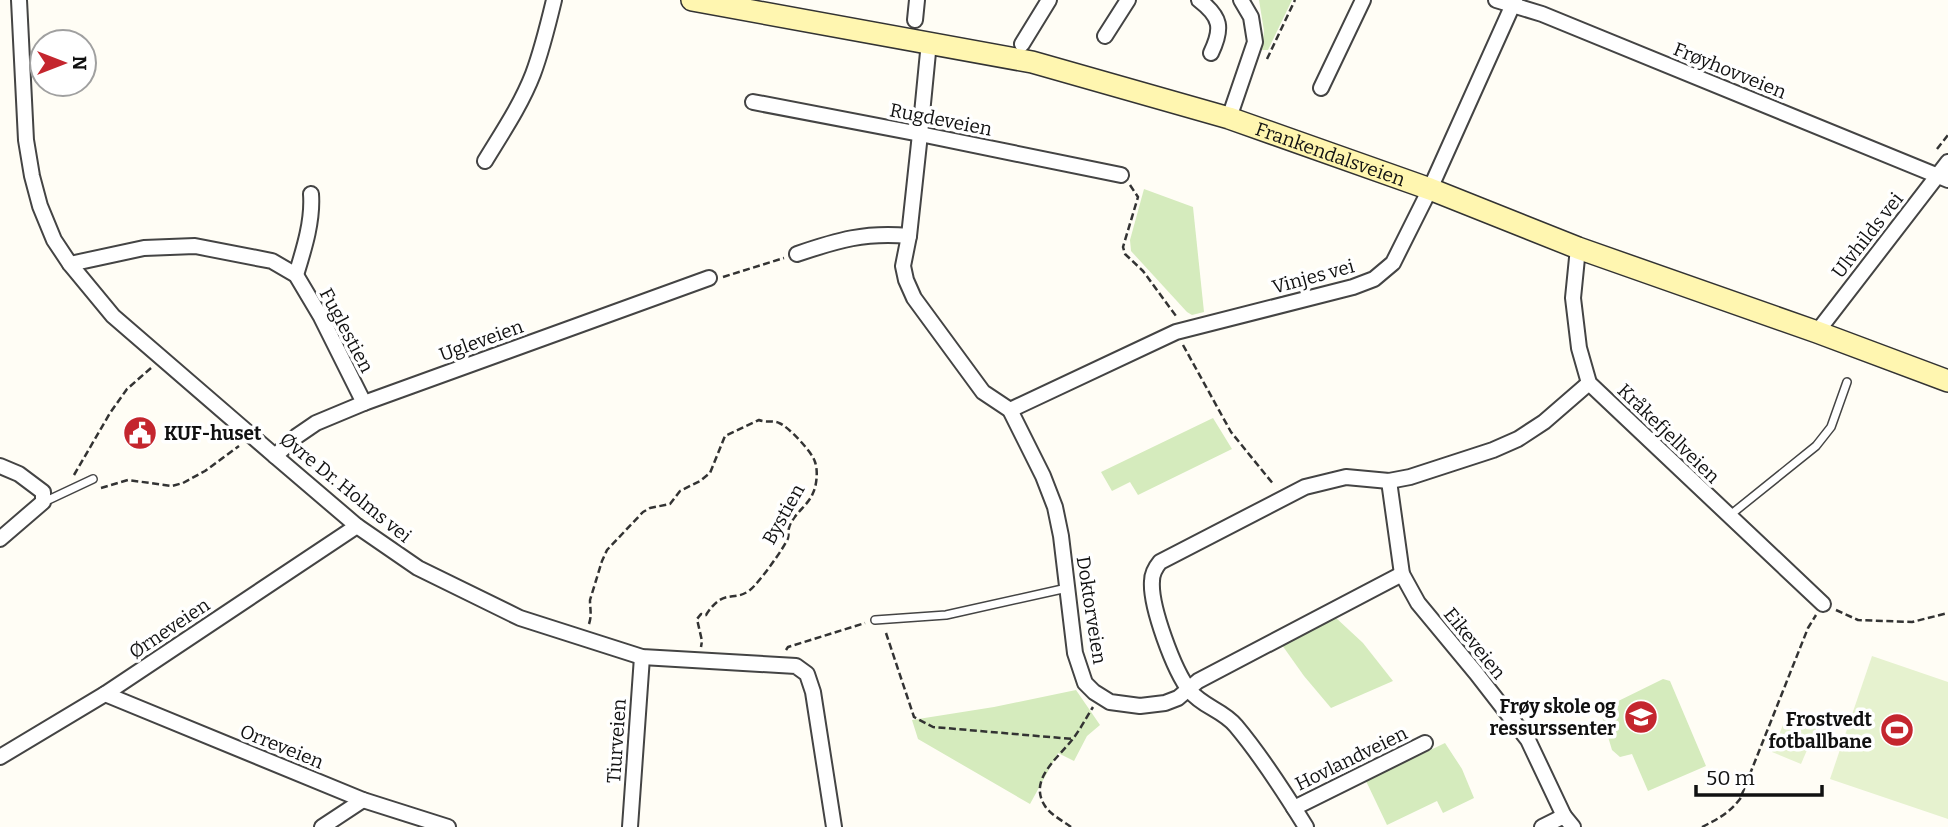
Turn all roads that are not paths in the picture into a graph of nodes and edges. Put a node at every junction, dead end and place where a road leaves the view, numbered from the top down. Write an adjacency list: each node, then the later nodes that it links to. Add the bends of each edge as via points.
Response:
1 (19, 0): 31 (street, Øvre Dr. Holms vei, via 32,176 54,240)
2 (554, 0): 22 (street, via 533,75)
3 (692, 0): 12 (main road, Frankendalsveien)
4 (917, 0): 13 (street)
5 (1049, 0): 16 (street)
6 (1128, 0): 14 (street)
7 (1199, 0): 17 (street, via 1219,25)
8 (1241, 0): 20 (street, via 1251,17 1255,42)
9 (1363, 0): 18 (street)
10 (1496, 0): 11 (street, Frøyhovveien)
11 (1514, 2): 25 (street, Frøyhovveien); 26 (street, Vinjes vei)
12 (732, 4): 15 (main road, Frankendalsveien)
13 (915, 20)
14 (1105, 36)
15 (929, 42): 20 (main road, Frankendalsveien, via 1032,62); 21 (street, Doktorveien)
16 (1022, 44)
17 (1211, 53)
18 (1321, 88)
19 (753, 102): 21 (street, Rugdeveien)
20 (1229, 118): 26 (main road, Frankendalsveien)
21 (920, 134): 24 (street, Rugdeveien); 28 (street, Doktorveien)
22 (485, 161)
23 (1948, 162): 25 (street, Ulvhilds vei)
24 (1121, 175)
25 (1943, 178): 34 (street, Ulvhilds vei)
26 (1430, 189): 29 (main road, Frankendalsveien); 39 (street, Vinjes vei, via 1393,264 1374,279 1181,331)
27 (311, 194): 32 (street, Fuglestien, via 310,222)
28 (909, 236): 30 (street, via 851,237); 39 (street, Doktorveien, via 903,266 914,298 983,392)
29 (1578, 247): 34 (main road, Frankendalsveien); 37 (street, Kråkefjellveien, via 1573,298)
30 (797, 254)
31 (70, 264): 32 (street, Fuglestien, via 144,248 195,246 272,261); 40 (street, Øvre Dr. Holms vei, via 113,316)
32 (296, 275): 38 (street, Fuglestien)
33 (709, 278): 38 (street, Ugleveien)
34 (1817, 332): 35 (main road, Frankendalsveien)
35 (1948, 381)
36 (1847, 382): 45 (lane, via 1831,427 1816,446)
37 (1589, 383): 43 (street, via 1518,439); 45 (street, Kråkefjellveien)
38 (364, 403): 40 (street, Ugleveien, via 316,423)
39 (1010, 410): 49 (street, Doktorveien, via 1055,507)
40 (275, 456): 46 (street, Øvre Dr. Holms vei)
41 (0, 466): 44 (street, via 43,492)
42 (93, 480): 44 (lane)
43 (1389, 481): 48 (street, Eikeveien); 53 (street, via 1346,477 1305,487 1160,562 1151,582 1160,624)
44 (43, 502): 47 (street)
45 (1728, 516): 50 (street, Kråkefjellveien)
46 (357, 526): 52 (street, Øvre Dr. Holms vei, via 418,568 520,618); 54 (street, Ørneveien)
47 (0, 539)
48 (1402, 574): 53 (street); 59 (street, Eikeveien, via 1418,603 1528,740)
49 (1067, 588): 51 (lane, via 946,615); 53 (street, Doktorveien, via 1075,653 1085,683 1100,696 1140,706 1166,703)
50 (1823, 604)
51 (878, 620)
52 (642, 657): 62 (street, Tiurveien); 63 (street, Øvre Dr. Holms vei, via 796,666 807,674)
53 (1189, 689): 58 (street, Hovlandveien, via 1201,703 1222,712 1235,725)
54 (105, 694): 56 (street, Ørneveien); 57 (street, Orreveien)
55 (1425, 743): 58 (street, Hovlandveien)
56 (0, 757)
57 (363, 800): 60 (street); 61 (street, Orreveien)
58 (1294, 808): 64 (street, Hovlandveien)
59 (1569, 822): 65 (street)
60 (322, 827)
61 (448, 827)
62 (630, 827)
63 (834, 827)
64 (1306, 827)
65 (1542, 827)

